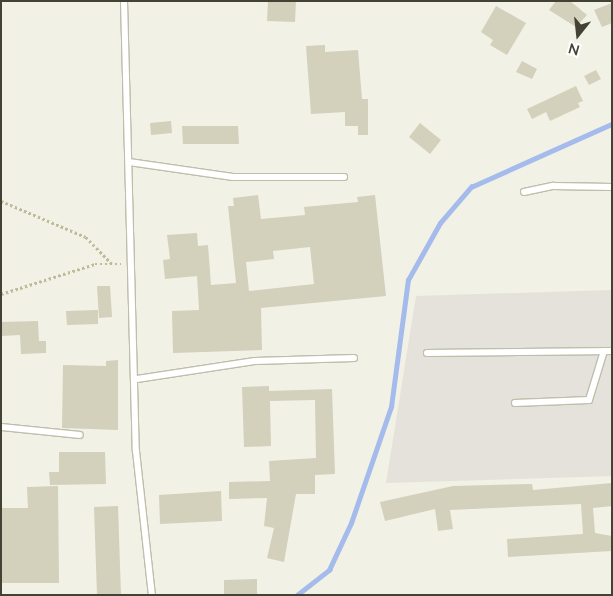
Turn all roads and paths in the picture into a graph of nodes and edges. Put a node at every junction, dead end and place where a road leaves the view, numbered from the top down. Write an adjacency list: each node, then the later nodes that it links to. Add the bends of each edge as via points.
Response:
1 (124, 1): 2 (lane)
2 (129, 162): 3 (lane, via 233,176); 8 (lane)
3 (344, 177)
4 (612, 188): 5 (lane, via 553,186)
5 (524, 192)
6 (1, 201): 7 (path, via 86,238)
7 (112, 264): 8 (path); 9 (path, via 95,264)
8 (133, 265): 13 (lane)
9 (1, 294)
10 (608, 351): 11 (lane); 14 (lane, via 589,400)
11 (427, 353)
12 (354, 358): 13 (lane, via 255,361)
13 (137, 379): 17 (lane, via 136,451)
14 (515, 403)
15 (1, 428): 16 (lane)
16 (80, 434)
17 (152, 595)

